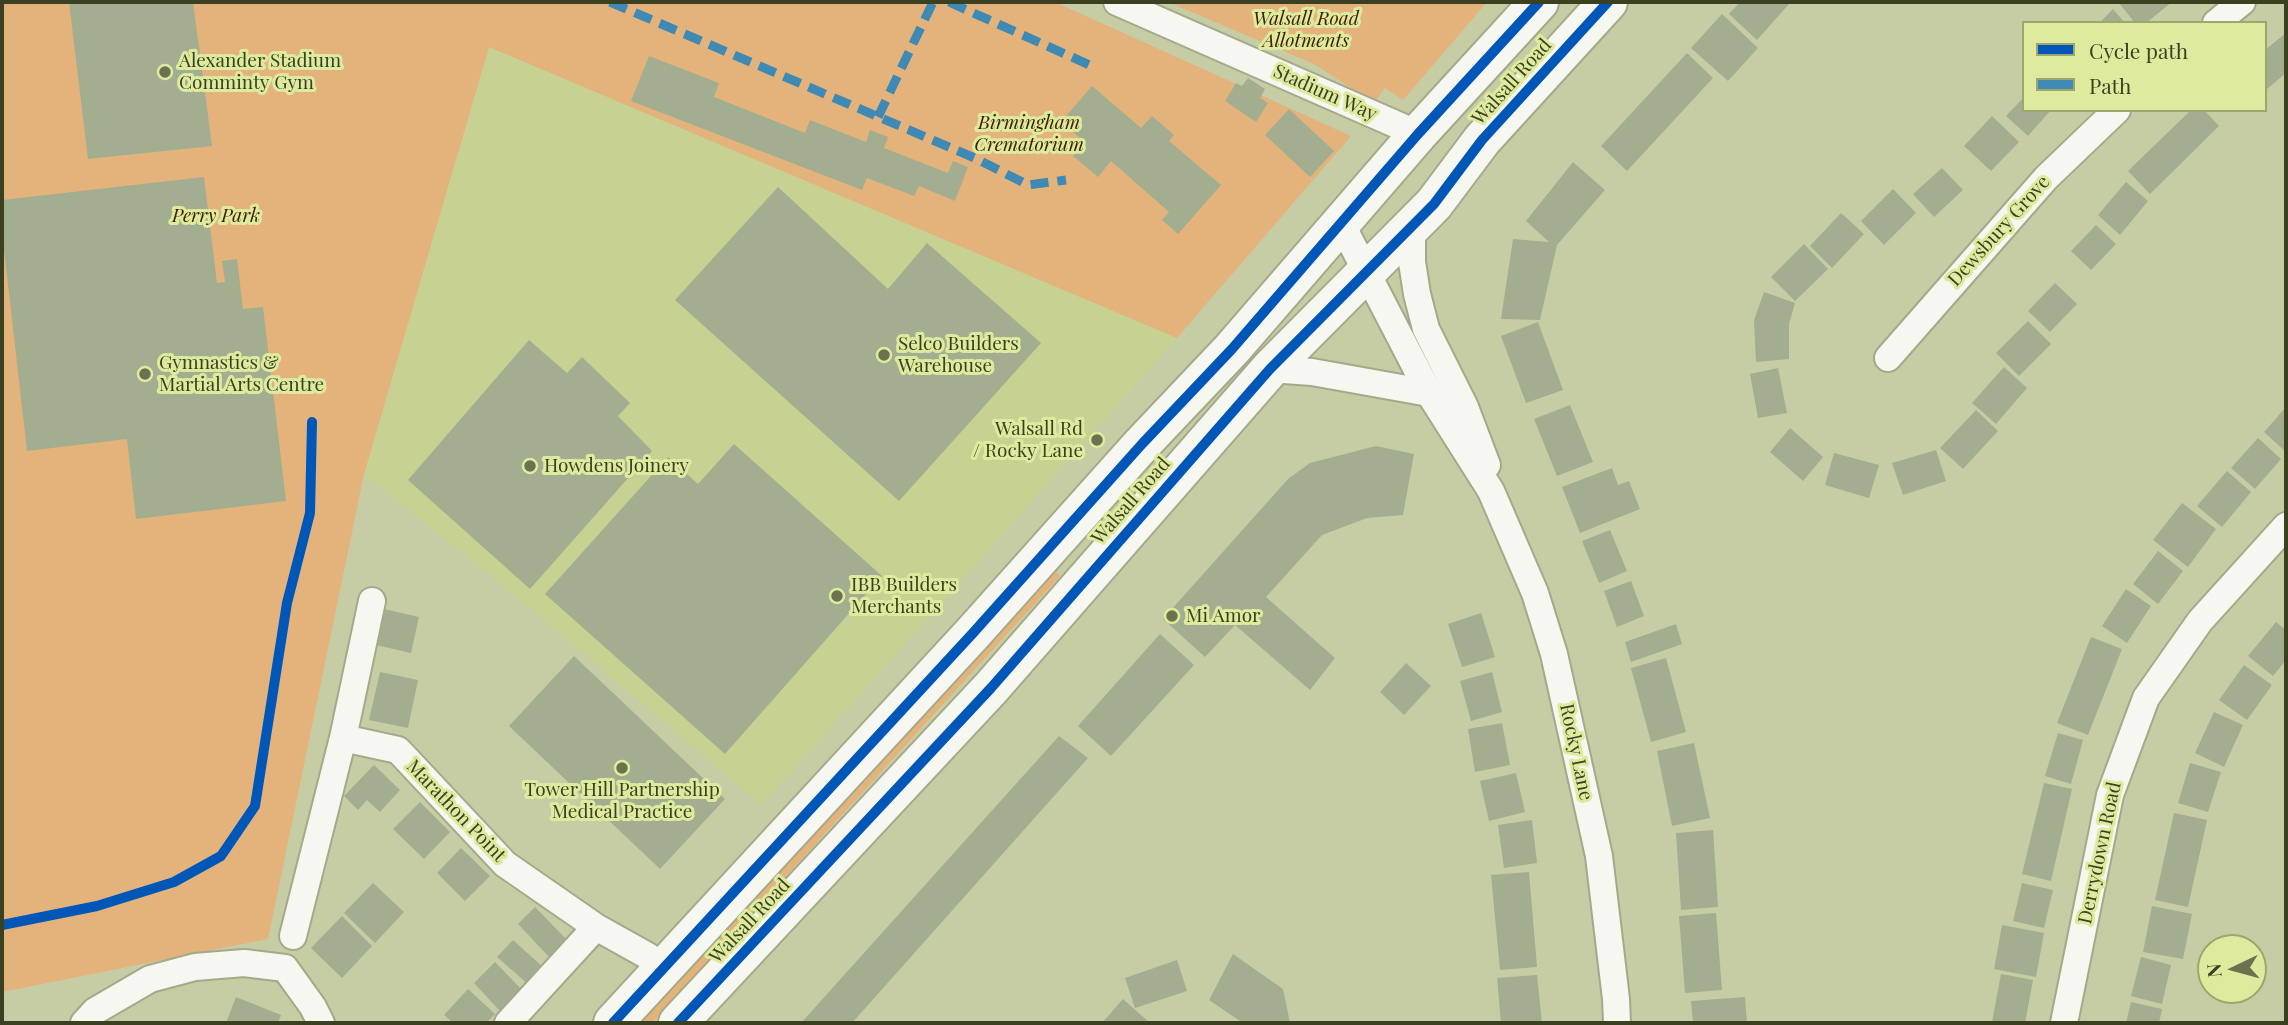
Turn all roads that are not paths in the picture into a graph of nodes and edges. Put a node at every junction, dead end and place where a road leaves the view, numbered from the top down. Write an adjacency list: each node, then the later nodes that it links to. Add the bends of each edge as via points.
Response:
1 (1116, 2): 7 (street, Stadium Way)
2 (1539, 2): 7 (highway, Walsall Road)
3 (1608, 2): 8 (highway, Walsall Road)
4 (2242, 2): 5 (street)
5 (2218, 21)
6 (2115, 112): 12 (street, Dewsbury Grove, via 2046,178)
7 (1418, 134): 8 (highway, via 1445,146); 9 (highway, Walsall Road)
8 (1482, 140): 10 (highway, Walsall Road)
9 (1341, 223): 11 (street, Rocky Lane); 25 (highway, Walsall Road, via 1232,349)
10 (1412, 228): 11 (highway, Walsall Road); 15 (street, Rocky Lane, via 1412,262 1426,329 1486,458)
11 (1366, 273): 13 (highway, Walsall Road); 14 (street, Rocky Lane)
12 (1888, 358)
13 (1269, 369): 14 (street); 26 (highway, Walsall Road, via 991,688)
14 (1429, 393): 15 (street, Rocky Lane)
15 (1491, 491): 27 (street, Rocky Lane, via 1535,593 1554,654 1599,856)
16 (2286, 526): 28 (street, Derrydown Road, via 2200,621 2146,698 2110,795)
17 (372, 601): 18 (street)
18 (343, 738): 19 (street, Marathon Point, via 398,750 505,864); 20 (street)
19 (596, 926): 21 (street, Marathon Point); 24 (street)
20 (293, 936)
21 (648, 956)
22 (84, 1023): 23 (street, via 95,1011 150,979 195,967 244,963 285,968)
23 (321, 1023)
24 (508, 1023)
25 (614, 1023)
26 (678, 1023)
27 (1617, 1023)
28 (2064, 1023)

